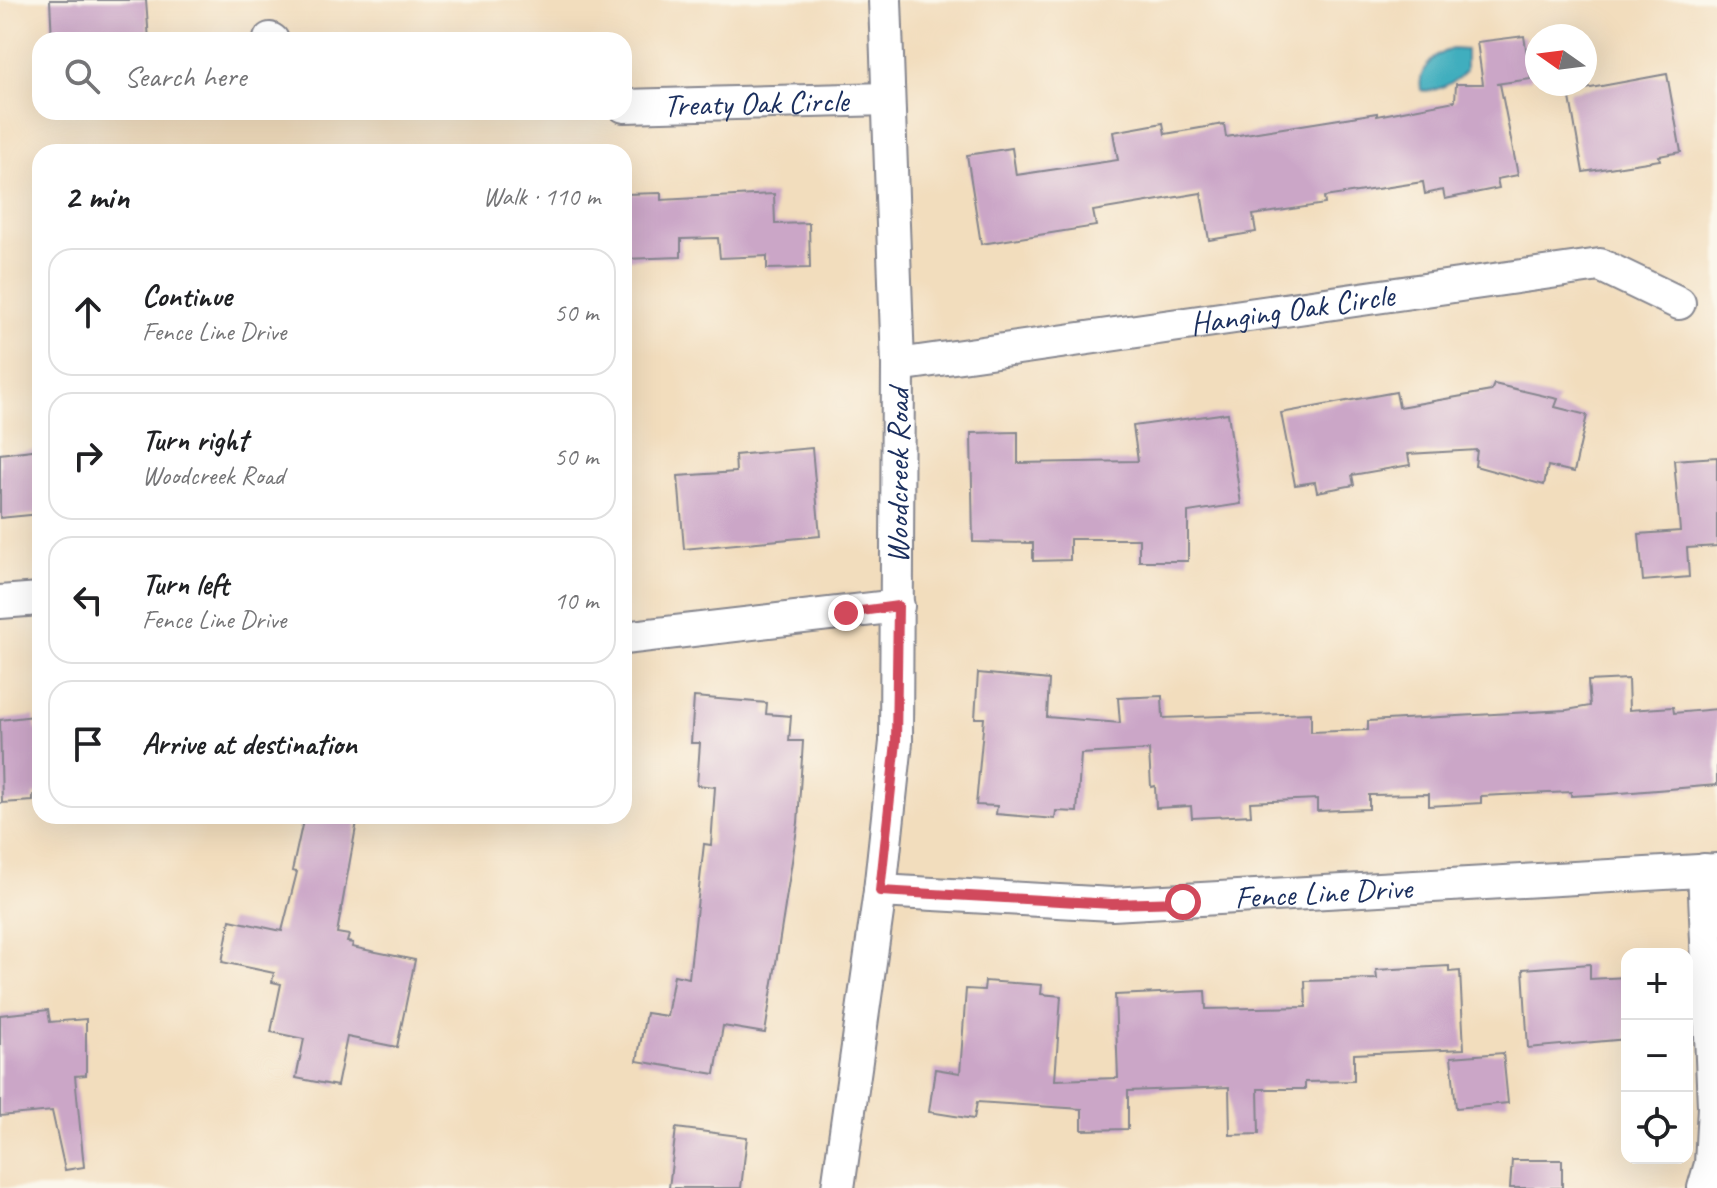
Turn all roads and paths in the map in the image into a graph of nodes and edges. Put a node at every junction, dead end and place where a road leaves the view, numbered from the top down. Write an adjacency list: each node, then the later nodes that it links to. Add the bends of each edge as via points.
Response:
1 (885, 0): 2 (street, Woodcreek Road)
2 (888, 99): 3 (street, Treaty Oak Circle); 5 (street, Woodcreek Road)
3 (632, 106)
4 (1679, 303): 5 (street, Hanging Oak Circle, via 1600,265)
5 (898, 365): 8 (street, Woodcreek Road)
6 (32, 600): 7 (street)
7 (0, 602)
8 (898, 606): 9 (street); 11 (street, Woodcreek Road, via 896,742)
9 (632, 637)
10 (1711, 870): 11 (street, Fence Line Drive, via 1112,904); 13 (street, via 1714,1106 1711,1164)
11 (880, 891): 12 (street, Woodcreek Road)
12 (838, 1188)
13 (1704, 1188)

